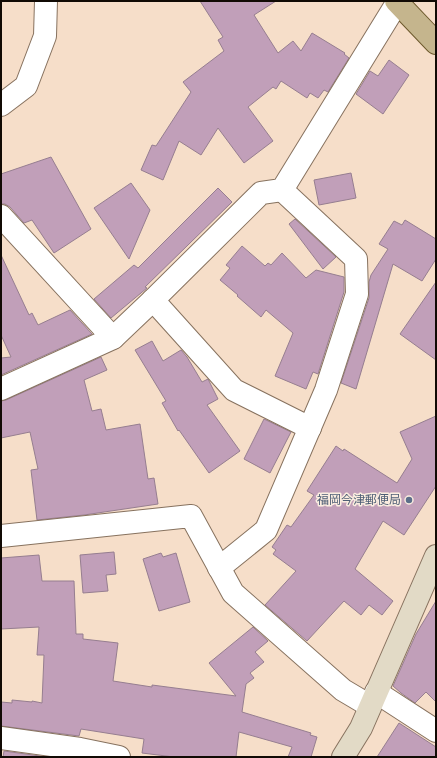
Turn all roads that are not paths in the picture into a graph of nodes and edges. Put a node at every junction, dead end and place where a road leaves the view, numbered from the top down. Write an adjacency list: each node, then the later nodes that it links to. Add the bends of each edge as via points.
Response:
1 (46, 1): 4 (street, via 45,36 26,86)
2 (396, 2): 3 (main road); 5 (street)
3 (436, 43)
4 (1, 105)
5 (282, 190): 7 (street, via 261,193); 10 (street, via 356,259 357,294 326,390)
6 (1, 216): 8 (street)
7 (153, 300): 8 (street); 10 (street, via 234,390)
8 (113, 338): 9 (street)
9 (1, 389)
10 (310, 428): 13 (street, via 266,530)
11 (1, 536): 13 (street, via 191,516)
12 (436, 556): 14 (street)
13 (219, 568): 14 (street, via 233,593 343,690)
14 (373, 699): 15 (street); 18 (street, via 361,728)
15 (436, 731)
16 (1, 738): 17 (street)
17 (119, 757)
18 (343, 757)

